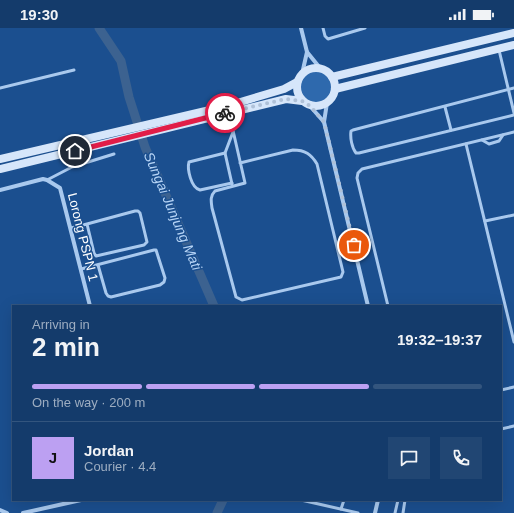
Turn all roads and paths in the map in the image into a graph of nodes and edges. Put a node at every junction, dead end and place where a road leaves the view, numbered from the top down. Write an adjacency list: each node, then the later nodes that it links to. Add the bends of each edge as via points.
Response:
1 (301, 28): 7 (street)
2 (323, 28): 3 (lane, via 325,37 328,38)
3 (365, 28)
4 (514, 33): 11 (street)
5 (514, 45): 6 (street)
6 (498, 48): 15 (street); 16 (lane)
7 (307, 52): 8 (street); 10 (street)
8 (320, 68): 10 (street); 11 (street)
9 (74, 70): 13 (lane)
10 (302, 74): 12 (street)
11 (332, 76): 15 (street)
12 (297, 82): 17 (street, via 297,92); 21 (street)
13 (0, 88)
14 (514, 88): 16 (lane)
15 (335, 89): 18 (street)
16 (508, 90): 20 (lane); 22 (lane)
17 (302, 101): 19 (street); 21 (street, via 286,99)
18 (327, 103): 19 (street, via 316,107); 23 (street)
19 (310, 106): 23 (street)
20 (445, 107): 24 (lane); 24 (lane, via 353,130 350,134 354,150 357,153)
21 (228, 109): 25 (lane); 30 (street, via 148,124); 32 (street, via 153,132)
22 (514, 114): 24 (lane)
23 (324, 122): 44 (street)
24 (451, 130)
25 (233, 132): 28 (lane); 31 (lane)
26 (514, 132): 27 (lane)
27 (466, 144): 38 (lane); 45 (lane, via 362,169 358,173 357,178)
28 (225, 153): 34 (lane); 35 (lane, via 190,162 188,166 197,190)
29 (114, 154): 33 (lane, via 72,167)
30 (0, 159)
31 (240, 163): 34 (lane, via 245,183); 35 (lane, via 293,150 308,152 317,164 341,278 242,300 236,297 212,208 211,199)
32 (0, 169)
33 (47, 180): 36 (street); 40 (street, Lorong PSPN 1, via 62,192)
34 (232, 185): 35 (lane)
35 (220, 188)
36 (0, 190)
37 (514, 215): 38 (lane)
38 (485, 221): 47 (lane)
39 (87, 224): 39 (lane, via 138,211 147,242 96,256); 40 (lane)
40 (71, 228): 42 (street, Lorong PSPN 1)
41 (98, 265): 41 (lane, via 156,250 165,278 160,285 111,297 106,293); 42 (lane)
42 (81, 269): 43 (street, Lorong PSPN 1)
43 (90, 305)
44 (368, 305)
45 (388, 305)
46 (514, 320): 47 (lane)
47 (509, 321): 48 (lane)
48 (514, 342)
49 (514, 387): 50 (lane)
50 (502, 390)
51 (514, 426): 52 (lane)
52 (502, 429)
53 (77, 501): 62 (street)
54 (305, 501): 59 (lane)
55 (344, 501): 59 (lane)
56 (378, 501): 64 (street)
57 (398, 501): 65 (lane)
58 (405, 501): 66 (lane)
59 (341, 509): 63 (lane)
60 (0, 510): 61 (street)
61 (7, 513)
62 (23, 513)
63 (358, 513)
64 (375, 513)
65 (395, 513)
66 (403, 513)

